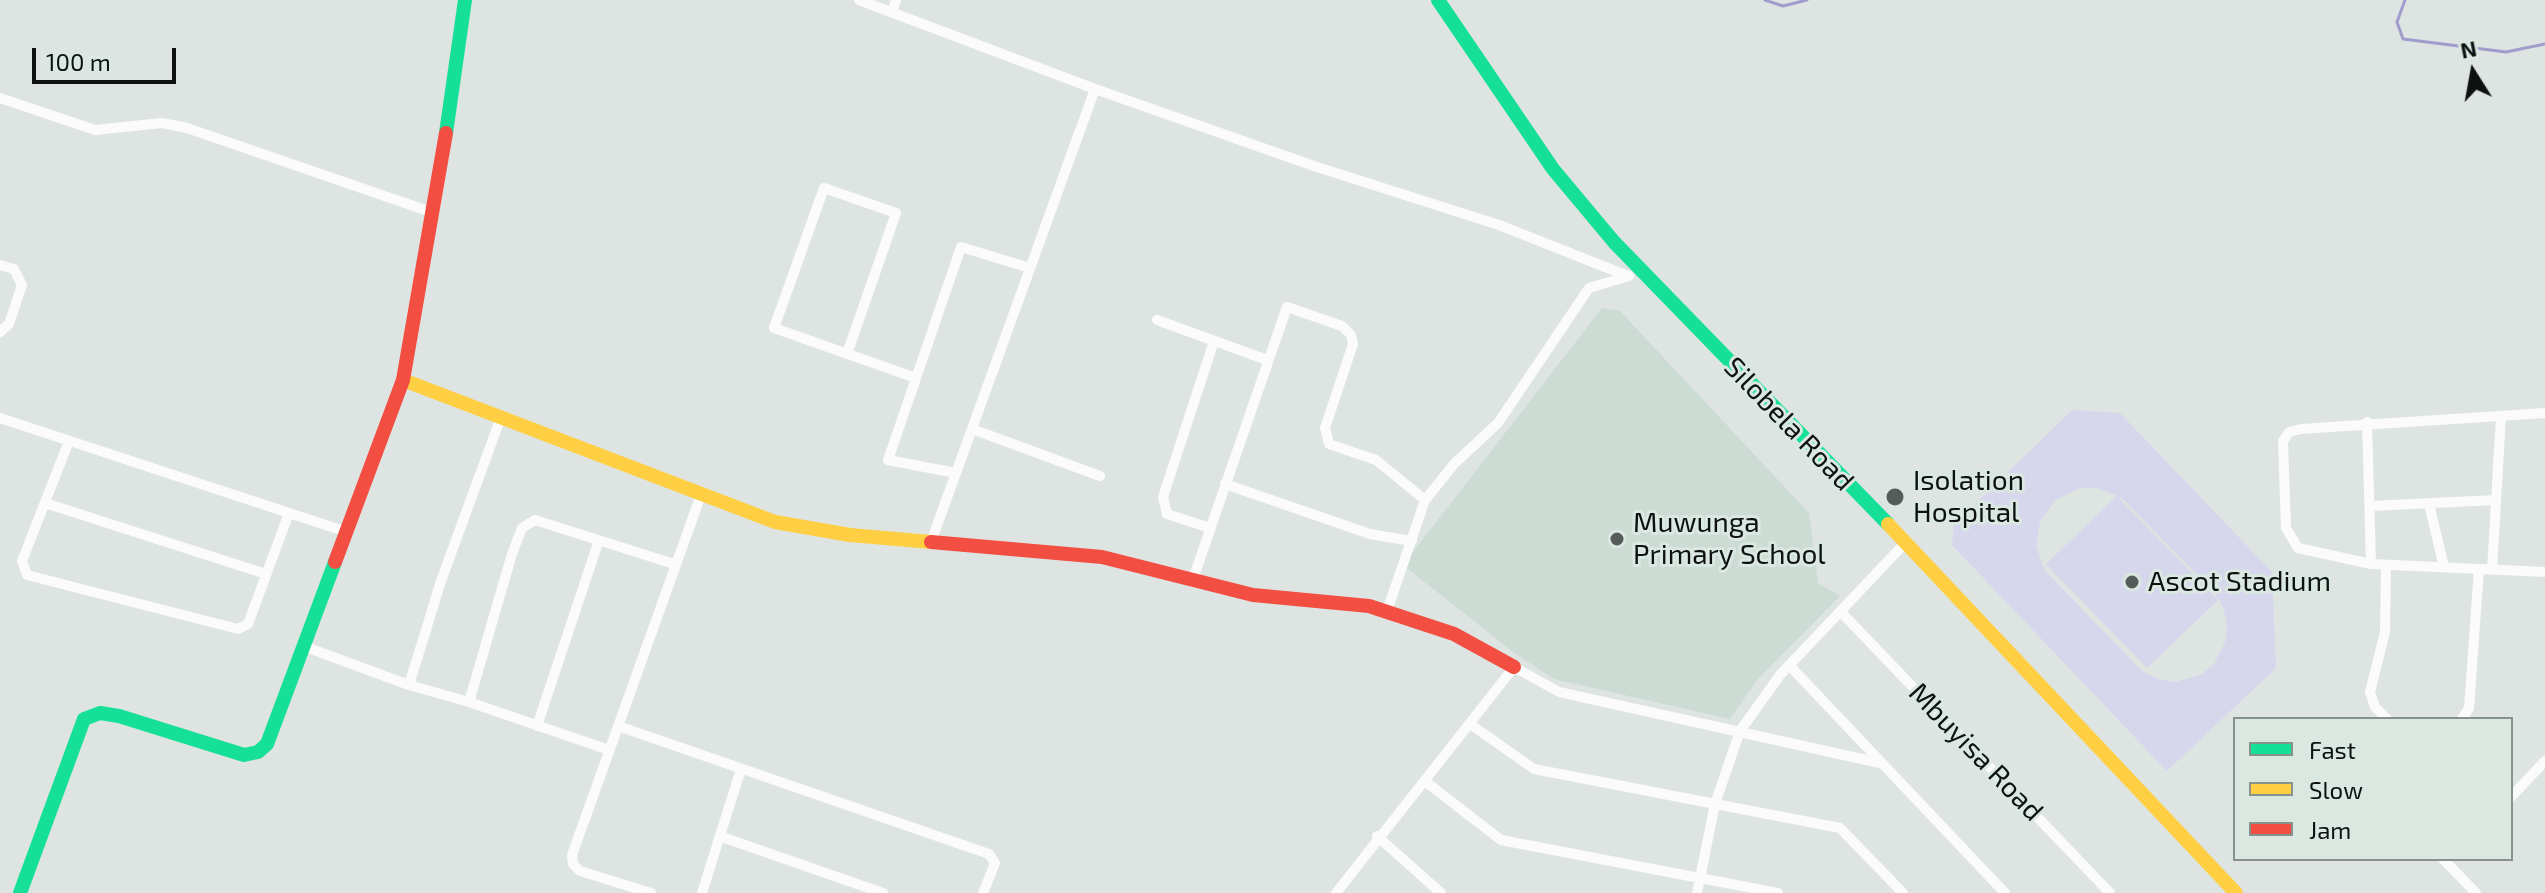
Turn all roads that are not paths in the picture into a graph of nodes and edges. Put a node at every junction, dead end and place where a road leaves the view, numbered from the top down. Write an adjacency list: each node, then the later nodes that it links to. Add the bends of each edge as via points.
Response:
1 (465, 0): 8 (street)
2 (859, 0): 5 (street)
3 (896, 0): 5 (street)
4 (1438, 0): 11 (street, Silobela Road, via 1553,169)
5 (892, 13): 6 (street)
6 (1095, 89): 10 (street); 11 (street)
7 (0, 98): 8 (street, via 95,130 162,123 187,128)
8 (431, 212): 18 (street)
9 (0, 265): 13 (street, via 14,269 22,285 9,324)
10 (1030, 268): 17 (street, via 961,247); 24 (street)
11 (1635, 274): 30 (street, via 1589,288 1498,423); 41 (street, Silobela Road)
12 (1157, 320): 14 (street)
13 (0, 332)
14 (1214, 341): 16 (street); 36 (street, via 1163,497 1167,514)
15 (847, 354): 15 (street, via 774,328 824,188 896,213); 17 (street)
16 (1267, 360): 28 (street); 30 (street, via 1287,307 1342,326 1353,344 1325,438 1376,460)
17 (916, 378): 26 (street, via 888,460)
18 (403, 380): 21 (street); 37 (street)
19 (2545, 413): 20 (street)
20 (2501, 416): 23 (street); 31 (street)
21 (501, 417): 29 (street); 56 (street)
22 (0, 418): 25 (street)
23 (2367, 422): 34 (street); 43 (street, via 2289,432 2283,441 2286,528 2298,548)
24 (972, 429): 26 (street); 27 (street)
25 (69, 441): 32 (street); 35 (street)
26 (956, 473): 40 (street)
27 (1100, 476)
28 (1225, 484): 36 (street); 39 (street, via 1370,534)
29 (702, 492): 40 (street, via 799,528); 42 (street)
30 (1425, 500): 39 (street)
31 (2495, 500): 33 (street); 47 (street)
32 (45, 503): 49 (street); 49 (street, via 22,561 27,575 238,629 248,624)
33 (2429, 504): 34 (street); 45 (street)
34 (2371, 506): 43 (street)
35 (289, 513): 37 (street); 49 (street)
36 (1210, 528): 50 (street)
37 (344, 531): 53 (street)
38 (599, 540): 42 (street); 57 (street, via 535,520 526,523); 61 (street)
39 (1412, 541): 51 (street)
40 (931, 542): 50 (street, via 1102,557)
41 (1906, 542): 52 (street); 87 (street, Silobela Road)
42 (674, 564): 62 (street)
43 (2371, 564): 44 (street)
44 (2386, 565): 45 (street); 58 (street, via 2385,632 2370,692)
45 (2444, 567): 46 (street)
46 (2479, 569): 47 (street); 59 (street, via 2469,708)
47 (2492, 570): 48 (street)
48 (2545, 572)
49 (266, 574)
50 (1192, 582): 51 (street)
51 (1387, 611): 55 (street, via 1454,634)
52 (1841, 612): 54 (street); 86 (street, Mbuyisa Road)
53 (303, 646): 56 (street); 75 (street, via 267,744 258,752 244,755 119,716 100,713 84,719)
54 (1789, 665): 63 (street); 66 (street)
55 (1514, 667): 60 (street); 63 (street, via 1559,692)
56 (409, 685): 57 (street)
57 (469, 702): 61 (street)
58 (2385, 717)
59 (2463, 717)
60 (1470, 724): 68 (street); 70 (street, via 1529,767)
61 (537, 726): 64 (street)
62 (618, 726): 64 (street); 67 (street)
63 (1740, 731): 66 (street); 70 (street)
64 (609, 750): 76 (street, via 573,864 580,871)
65 (2545, 761): 69 (street)
66 (1880, 763): 85 (street)
67 (741, 769): 72 (street); 79 (street, via 989,854 995,863)
68 (1426, 782): 71 (street); 74 (street, via 1501,840)
69 (2513, 795)
70 (1715, 804): 74 (street); 84 (street, via 1840,828)
71 (1377, 836): 80 (street); 81 (street)
72 (722, 837): 77 (street); 78 (street)
73 (2448, 861): 88 (street)
74 (1700, 876): 82 (street); 83 (street)
75 (20, 893)
76 (651, 893)
77 (702, 893)
78 (883, 893)
79 (983, 893)
80 (1336, 893)
81 (1441, 893)
82 (1697, 893)
83 (1778, 893)
84 (1903, 893)
85 (2005, 893)
86 (2110, 893)
87 (2236, 893)
88 (2476, 893)

